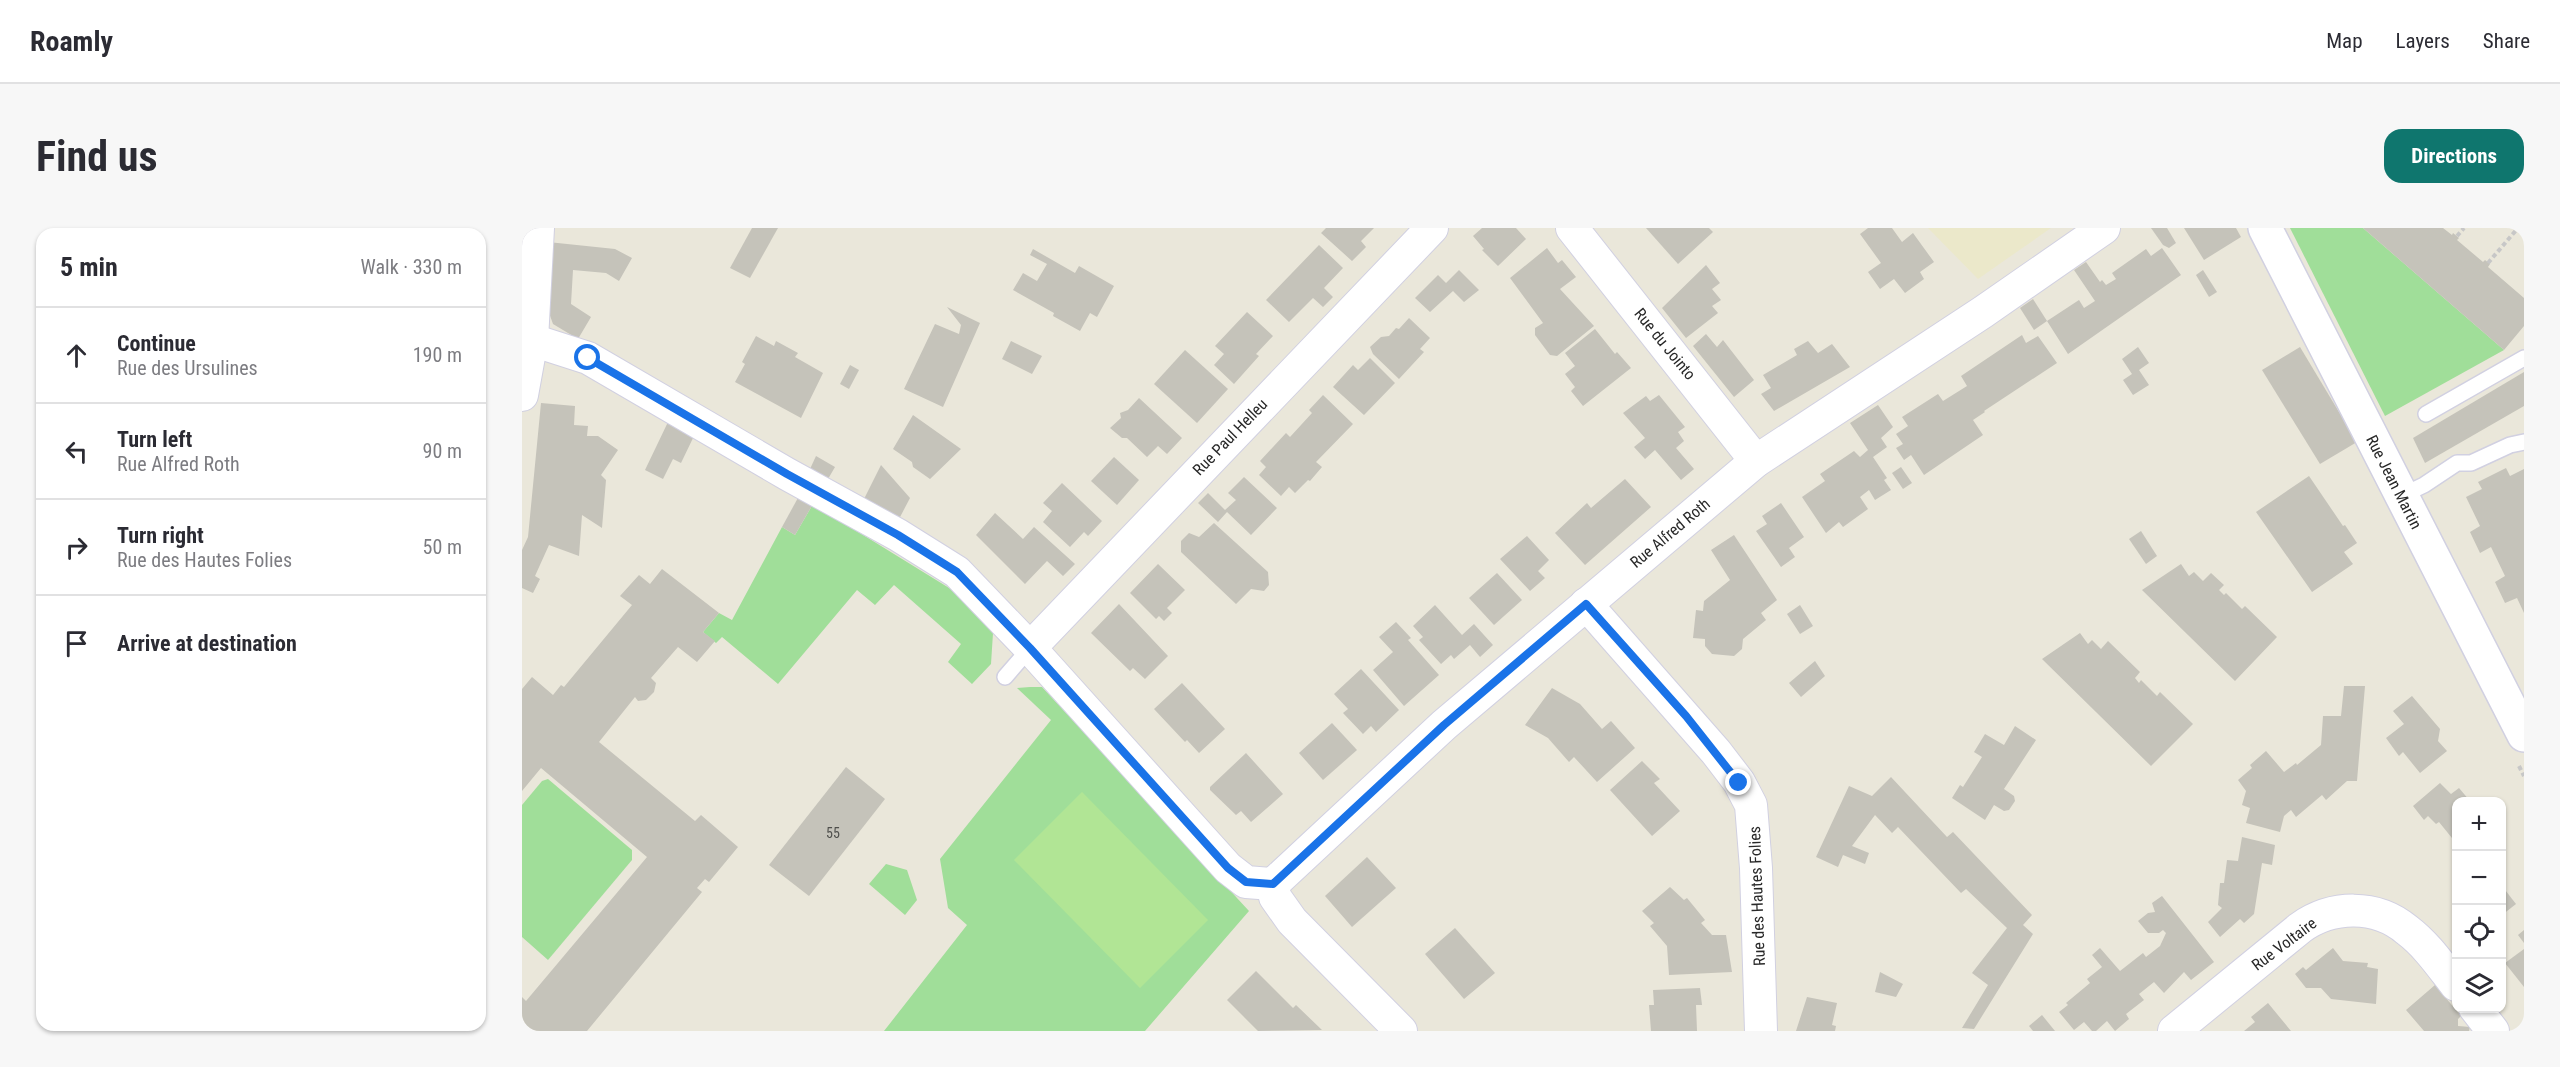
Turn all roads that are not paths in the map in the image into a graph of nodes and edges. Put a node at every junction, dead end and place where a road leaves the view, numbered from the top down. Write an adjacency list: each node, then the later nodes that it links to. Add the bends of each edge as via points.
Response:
1 (538, 228): 6 (street)
2 (1432, 228): 14 (street, Rue Paul Helleu)
3 (1572, 228): 11 (street, Rue du Jointo)
4 (2104, 228): 11 (street, Rue Alfred Roth)
5 (2265, 228): 12 (main road, Rue Jean Martin)
6 (531, 339): 8 (street); 14 (street, via 588,358 898,535 957,572)
7 (2524, 358): 9 (lane)
8 (522, 395)
9 (2426, 414)
10 (2524, 442): 12 (lane, via 2471,463 2457,463)
11 (1756, 461): 13 (street, Rue Alfred Roth)
12 (2401, 496): 16 (main road, Rue Jean Martin)
13 (1586, 604): 17 (street, Rue Alfred Roth, via 1444,725); 21 (street, Rue des Hautes Folies, via 1716,752 1751,805)
14 (1030, 648): 15 (lane); 17 (street, via 1228,868 1246,882)
15 (1005, 677)
16 (2524, 735)
17 (1273, 884): 20 (street, via 1275,897 1292,921)
18 (2452, 980): 22 (street, Rue Voltaire, via 2407,929 2374,913 2343,911 2311,920)
19 (2479, 1013): 23 (street)
20 (1401, 1031)
21 (1761, 1031)
22 (2174, 1031)
23 (2493, 1031)

